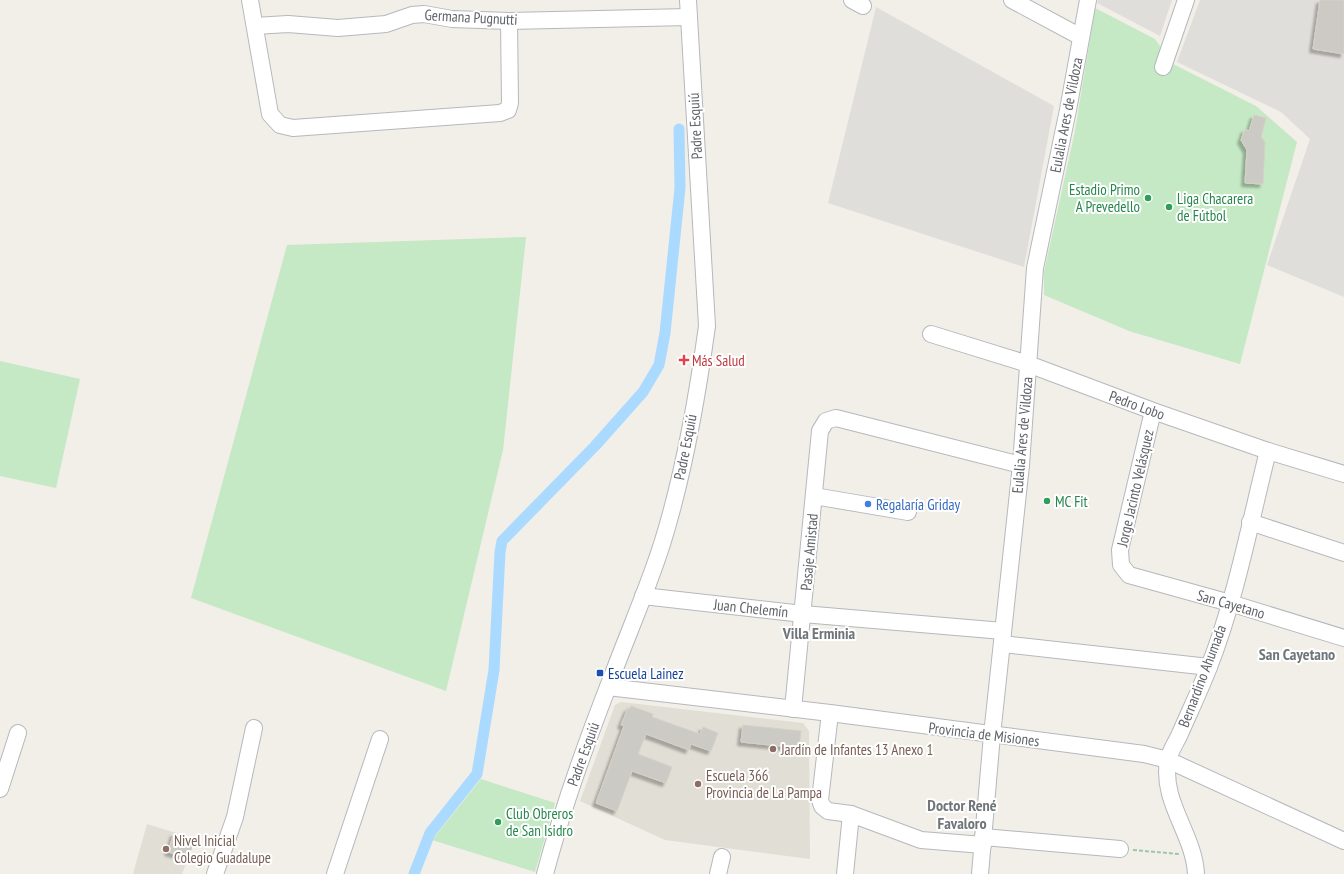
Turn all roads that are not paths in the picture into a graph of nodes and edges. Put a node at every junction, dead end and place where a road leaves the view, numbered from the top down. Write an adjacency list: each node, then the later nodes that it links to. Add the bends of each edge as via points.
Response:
1 (250, 0): 8 (street)
2 (688, 0): 6 (street, Padre Esquiú)
3 (1012, 0): 9 (street)
4 (1088, 0): 9 (street, Eulalia Ares de Vildoza)
5 (1186, 0): 10 (street)
6 (689, 17): 7 (street, Germana Pugnutti); 22 (street, Padre Esquiú, via 707,326 675,498 662,545)
7 (509, 21): 8 (street, Germana Pugnutti, via 452,19 424,14 412,15 386,24 338,28 288,24); 8 (street, via 508,110 500,113 301,127 280,125 270,114)
8 (255, 26)
9 (1081, 37): 12 (street, Eulalia Ares de Vildoza, via 1035,268)
10 (1163, 67)
11 (931, 334): 12 (street, Pedro Lobo)
12 (1028, 364): 13 (street, Pedro Lobo); 15 (street, Eulalia Ares de Vildoza)
13 (1152, 411): 14 (street, Pedro Lobo); 21 (street, Jorge Jacinto Velásquez, via 1120,550)
14 (1268, 451): 16 (street, Pedro Lobo); 19 (street, Bernardino Ahumada)
15 (1021, 465): 17 (street, Pasaje Amistad, via 836,418 826,421 820,431); 25 (street, Eulalia Ares de Vildoza)
16 (1344, 474)
17 (814, 496): 18 (street); 24 (street, Pasaje Amistad)
18 (908, 512)
19 (1250, 522): 20 (street); 23 (street, Bernardino Ahumada)
20 (1344, 553)
21 (1121, 565): 23 (street, San Cayetano, via 1129,575)
22 (643, 596): 24 (street, Juan Chelemín); 28 (street, Padre Esquiú)
23 (1230, 603): 26 (street, San Cayetano); 27 (street, Bernardino Ahumada)
24 (803, 614): 25 (street, Juan Chelemín); 29 (street, Pasaje Amistad)
25 (1002, 637): 27 (street, Juan Chelemín, via 1110,655); 33 (street, Eulalia Ares de Vildoza)
26 (1344, 638)
27 (1209, 667): 35 (street, Bernardino Ahumada)
28 (608, 687): 29 (street, Provincia de Misiones); 44 (street, Padre Esquiú, via 579,763)
29 (793, 709): 30 (street, Provincia de Misiones)
30 (830, 713): 33 (street, Provincia de Misiones); 37 (street, via 820,800 828,812)
31 (254, 728): 42 (street, via 235,817)
32 (18, 733): 36 (street)
33 (992, 735): 35 (street, Provincia de Misiones, via 1144,754); 38 (street, Eulalia Ares de Vildoza)
34 (380, 739): 43 (street)
35 (1168, 760): 39 (street, Provincia de Misiones); 48 (street, Bernardino Ahumada, via 1167,779 1171,800 1186,834)
36 (0, 789)
37 (851, 814): 38 (street, via 921,840); 46 (street)
38 (983, 841): 40 (street); 47 (street, Eulalia Ares de Vildoza)
39 (1344, 841)
40 (1120, 849)
41 (722, 857): 45 (street)
42 (215, 874)
43 (335, 874)
44 (545, 874)
45 (718, 874)
46 (845, 874)
47 (980, 874)
48 (1196, 874)

